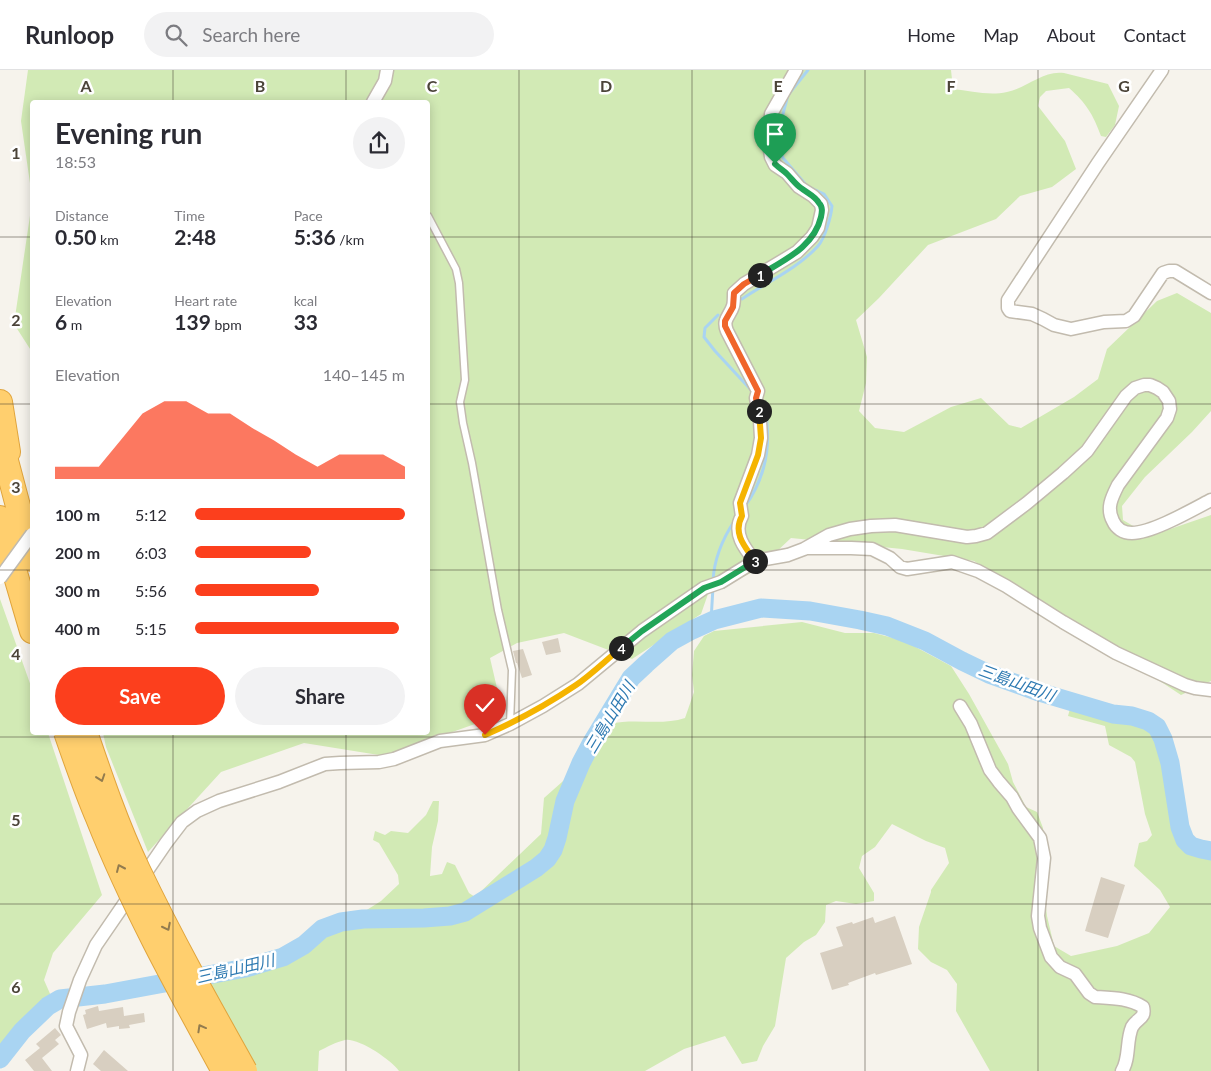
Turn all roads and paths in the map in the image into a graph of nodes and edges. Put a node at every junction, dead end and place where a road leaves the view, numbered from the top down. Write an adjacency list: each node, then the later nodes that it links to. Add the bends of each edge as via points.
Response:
1 (387, 70): 4 (street)
2 (796, 70): 16 (street, via 771,114 771,156 775,164 821,204 818,228 797,252 734,293 733,307 725,321 757,394 761,438 740,503 742,516 739,528 740,540)
3 (1162, 70): 6 (street, via 1008,300 1008,308 1071,329 1130,320 1163,273 1169,271)
4 (374, 100)
5 (430, 220): 22 (lane, via 456,269 459,283 465,380 460,402 512,670)
6 (1211, 293)
7 (0, 402): 10 (highway)
8 (0, 438): 10 (highway)
9 (1211, 500): 14 (street, via 1147,530 1131,533 1115,526 1109,508 1112,496 1170,409 1163,392 1144,385 1126,396 1088,450 1027,503 987,532 967,537 895,525 871,526 828,535)
10 (16, 501): 15 (highway)
11 (0, 518): 18 (highway)
12 (30, 537): 17 (street, bridge)
13 (0, 544): 19 (highway)
14 (804, 549): 16 (street); 20 (street, via 872,549 907,569 952,562 978,571 1116,654 1185,685)
15 (30, 552)
16 (755, 561): 22 (street, via 721,582 704,588 642,631 578,684)
17 (0, 578)
18 (30, 624)
19 (30, 629)
20 (1211, 690)
21 (960, 706): 28 (street, via 990,770 1040,838 1044,858 1038,916 1051,957 1060,967 1075,974 1091,995 1127,1000 1143,1008 1144,1016 1132,1028)
22 (510, 724): 25 (street, via 485,735 440,741 394,759 325,764 219,801 182,822 96,945 80,980 66,1026 82,1055)
23 (67, 735): 26 (highway, one-way to 23, bridge, via 127,884)
24 (86, 735): 27 (highway, one-way to 27, bridge, via 110,804 138,869 197,986)
25 (77, 1071)
26 (224, 1071)
27 (245, 1071)
28 (1122, 1071)

